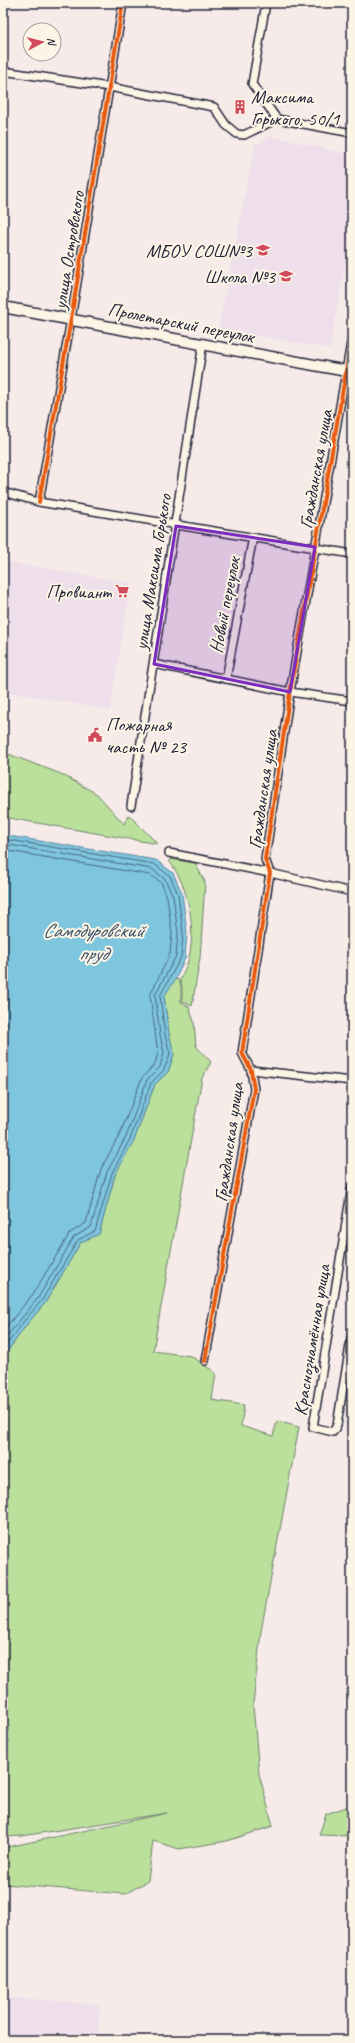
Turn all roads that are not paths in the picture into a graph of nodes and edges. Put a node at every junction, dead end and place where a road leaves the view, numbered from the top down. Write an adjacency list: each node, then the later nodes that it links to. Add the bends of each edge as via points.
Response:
1 (123, 3): 4 (street, улица Островского)
2 (266, 3): 5 (street, via 252,84)
3 (3, 71): 4 (street)
4 (109, 87): 5 (street, via 214,107 226,125 238,134 244,135); 8 (street, улица Островского)
5 (277, 119): 6 (street)
6 (352, 133)
7 (3, 307): 8 (main road, Пролетарский переулок)
8 (71, 318): 10 (main road, Пролетарский переулок); 13 (street, улица Островского)
9 (352, 337): 11 (street, Гражданская улица)
10 (203, 343): 11 (main road, Пролетарский переулок); 14 (street, улица Максима Горького)
11 (349, 372): 16 (street, Гражданская улица)
12 (3, 492): 13 (street)
13 (39, 502): 14 (street)
14 (176, 526): 15 (street); 18 (street, улица Максима Горького)
15 (253, 537): 16 (street); 19 (street, Новый переулок)
16 (315, 547): 17 (street); 20 (street, Гражданская улица)
17 (352, 554)
18 (154, 664): 19 (street, Новый переулок); 22 (street, улица Максима Горького)
19 (226, 679): 20 (street, Новый переулок)
20 (290, 692): 21 (street, Новый переулок); 24 (street, Гражданская улица, via 265,859)
21 (352, 701)
22 (131, 806)
23 (169, 853): 24 (street)
24 (270, 873): 25 (street); 26 (street, Гражданская улица, via 242,1053)
25 (352, 892)
26 (251, 1070): 27 (street); 30 (street, Гражданская улица, via 254,1089)
27 (352, 1081)
28 (352, 1186): 29 (street, Краснознамённая улица, via 313,1427 333,1432 337,1425)
29 (352, 1333)
30 (205, 1361)

